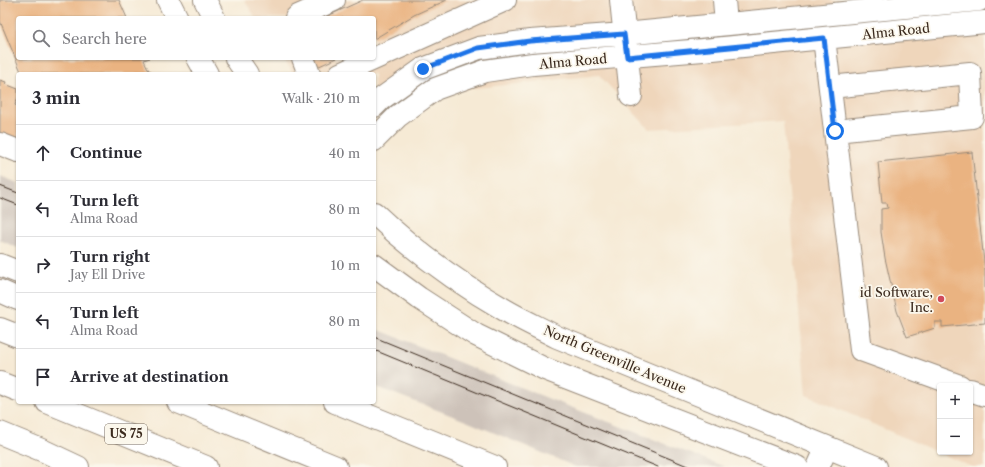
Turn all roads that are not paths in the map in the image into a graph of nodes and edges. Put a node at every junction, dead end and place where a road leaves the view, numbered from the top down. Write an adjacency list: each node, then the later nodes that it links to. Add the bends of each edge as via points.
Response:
1 (168, 0): 10 (main road)
2 (194, 0): 11 (main road)
3 (205, 0): 12 (main road)
4 (334, 0): 13 (main road)
5 (505, 0): 19 (main road)
6 (621, 0): 16 (main road)
7 (724, 0): 15 (main road)
8 (978, 0): 9 (main road, Alma Road)
9 (850, 6): 15 (main road, Alma Road)
10 (176, 16)
11 (191, 16)
12 (213, 16)
13 (298, 16)
14 (985, 22): 17 (main road, Alma Road)
15 (726, 24): 16 (main road, Alma Road)
16 (624, 34): 18 (main road); 29 (main road, Alma Road, via 530,41 478,48 423,69)
17 (824, 38): 18 (main road, Alma Road); 26 (main road)
18 (627, 57): 27 (main road); 31 (main road, Alma Road, via 533,64 485,71 435,89 398,116)
19 (376, 58)
20 (199, 60): 23 (main road)
21 (304, 60): 24 (main road)
22 (371, 60): 25 (main road)
23 (207, 72)
24 (308, 72)
25 (344, 72)
26 (830, 87): 28 (main road, via 970,73); 30 (main road)
27 (631, 96)
28 (978, 97): 30 (main road, via 972,117)
29 (376, 104)
30 (835, 131): 43 (main road, via 861,350)
31 (376, 138)
32 (0, 144): 33 (main road)
33 (16, 150)
34 (376, 215): 51 (main road, North Greenville Avenue, via 431,262 512,314 557,337)
35 (0, 265): 37 (main road)
36 (376, 266): 56 (main road, via 476,335 545,369)
37 (16, 271)
38 (0, 292): 39 (main road)
39 (16, 298)
40 (0, 329): 41 (main road)
41 (16, 335)
42 (0, 383): 44 (main road)
43 (952, 383)
44 (16, 389)
45 (973, 391): 46 (main road)
46 (985, 395)
47 (52, 404): 53 (main road, US 75)
48 (183, 404): 54 (main road)
49 (340, 404): 55 (main road)
50 (0, 433): 52 (main road)
51 (827, 447): 57 (main road); 58 (main road, North Greenville Avenue)
52 (78, 467)
53 (206, 467)
54 (336, 467)
55 (495, 467)
56 (797, 467)
57 (818, 467)
58 (876, 467)

